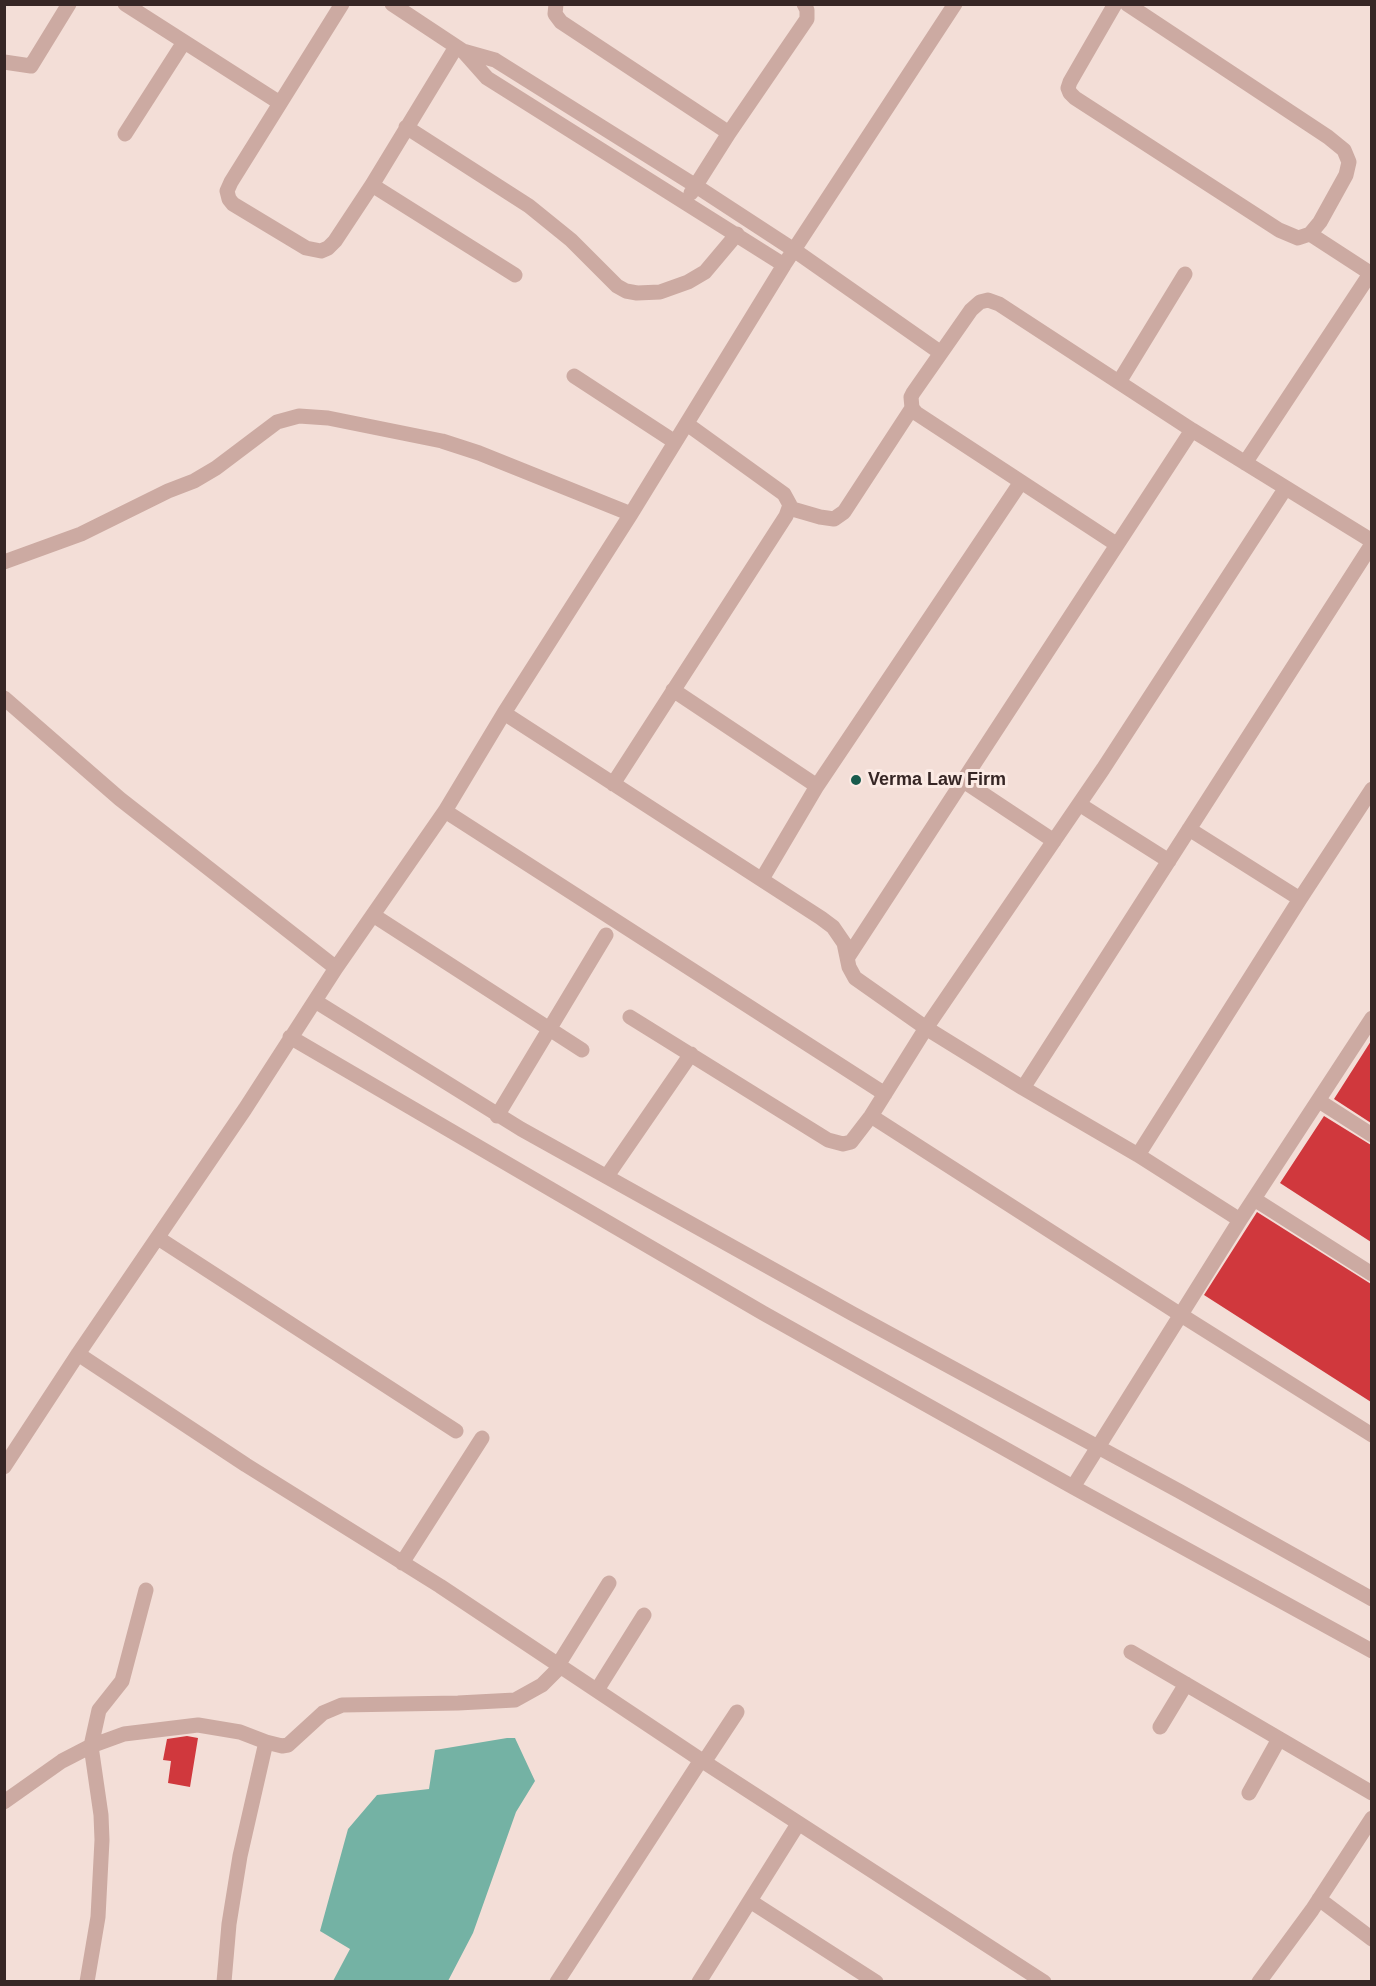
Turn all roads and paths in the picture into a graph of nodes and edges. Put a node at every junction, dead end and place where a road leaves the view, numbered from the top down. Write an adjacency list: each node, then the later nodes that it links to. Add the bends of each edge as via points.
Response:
1 (69, 4): 13 (street, via 31,66)
2 (125, 4): 11 (street)
3 (342, 4): 14 (street)
4 (392, 4): 12 (street)
5 (541, 4): 10 (street)
6 (804, 4): 16 (street, via 807,19)
7 (955, 4): 23 (street)
8 (1115, 4): 22 (street, via 1070,82 1070,93 1280,230 1298,238)
9 (1127, 4): 22 (street, via 1344,150 1349,162 1346,175)
10 (556, 9): 16 (street, via 561,22)
11 (184, 42): 14 (street); 17 (street)
12 (460, 49): 15 (street); 19 (street, via 495,60); 20 (street, via 487,78)
13 (4, 62)
14 (280, 103): 18 (street, via 231,182 227,191 233,204 297,244 321,251 335,241)
15 (406, 127): 18 (street); 21 (street, via 529,206 626,291 660,292 688,282 705,272)
16 (729, 133): 19 (street)
17 (125, 134)
18 (372, 185): 27 (street)
19 (696, 186): 20 (street); 23 (street)
20 (686, 201): 21 (street)
21 (737, 234): 24 (street)
22 (1310, 234): 25 (street)
23 (794, 250): 24 (street); 28 (street)
24 (784, 265): 32 (street)
25 (1371, 272): 35 (street)
26 (1185, 274): 30 (street)
27 (515, 275)
28 (941, 353): 30 (street, via 971,310 988,300); 31 (street, via 913,393)
29 (574, 376): 34 (street)
30 (1119, 382): 33 (street)
31 (912, 408): 36 (street); 38 (street, via 844,512 834,519 820,518)
32 (687, 424): 34 (street); 38 (street, via 784,494)
33 (1192, 430): 35 (street); 41 (street)
34 (675, 442): 39 (street)
35 (1245, 463): 37 (street)
36 (1021, 482): 41 (street); 48 (street)
37 (1285, 489): 40 (street); 50 (street)
38 (789, 508): 43 (street)
39 (631, 514): 42 (street, via 442,441 328,418 299,416 278,422 194,481 81,534); 45 (street)
40 (1371, 543): 52 (street)
41 (1116, 544): 46 (street)
42 (4, 562)
43 (673, 690): 47 (street); 48 (street)
44 (4, 698): 60 (street, via 120,799)
45 (504, 713): 47 (street); 51 (street)
46 (962, 780): 53 (street); 59 (street)
47 (613, 784): 55 (street)
48 (816, 786): 55 (street)
49 (1371, 789): 56 (street)
50 (1079, 804): 53 (street); 54 (street)
51 (445, 811): 57 (street); 70 (street)
52 (1190, 829): 54 (street); 56 (street)
53 (1054, 841): 65 (street)
54 (1169, 861): 69 (street)
55 (762, 879): 59 (street, via 833,927)
56 (1300, 899): 75 (street)
57 (373, 915): 60 (street); 64 (street)
58 (606, 934): 64 (street)
59 (848, 957): 65 (street, via 855,978)
60 (336, 968): 61 (street)
61 (315, 1001): 66 (street); 72 (street)
62 (630, 1017): 68 (street)
63 (1371, 1018): 71 (street)
64 (548, 1028): 67 (street); 72 (street)
65 (926, 1028): 69 (street); 70 (street)
66 (290, 1037): 79 (street); 88 (street, via 763,1313)
67 (582, 1050)
68 (691, 1054): 73 (street, via 828,1140 851,1142); 76 (street)
69 (1023, 1088): 75 (street)
70 (885, 1094): 73 (street)
71 (1319, 1101): 74 (street); 77 (street)
72 (497, 1116): 76 (street)
73 (871, 1116): 81 (street)
74 (1371, 1136)
75 (1138, 1155): 78 (street)
76 (607, 1176): 86 (street)
77 (1254, 1199): 78 (street); 80 (street)
78 (1240, 1220): 81 (street)
79 (158, 1238): 82 (street); 83 (street)
80 (1371, 1274)
81 (1181, 1315): 84 (street); 86 (street)
82 (78, 1354): 87 (street); 89 (street)
83 (456, 1431)
84 (1371, 1435)
85 (482, 1438): 89 (street)
86 (1099, 1447): 88 (street); 92 (street)
87 (4, 1467)
88 (1072, 1487): 94 (street)
89 (402, 1563): 96 (street)
90 (609, 1583): 96 (street)
91 (146, 1590): 103 (street, via 122,1681 99,1710)
92 (1371, 1599)
93 (644, 1615): 98 (street)
94 (1371, 1651)
95 (1131, 1652): 97 (street)
96 (560, 1665): 98 (street); 102 (street, via 542,1685 515,1700 342,1705 323,1713 288,1745)
97 (1186, 1684): 100 (street); 101 (street)
98 (597, 1690): 104 (street)
99 (737, 1712): 104 (street)
100 (1160, 1727)
101 (1279, 1739): 105 (street); 106 (street)
102 (266, 1742): 103 (street, via 240,1732 198,1725 124,1734); 114 (street, via 240,1856)
103 (91, 1746): 107 (street, via 62,1761); 113 (street, via 102,1840 98,1917)
104 (703, 1761): 109 (street); 115 (street)
105 (1249, 1793)
106 (1371, 1793)
107 (4, 1802)
108 (1371, 1818): 110 (street)
109 (798, 1824): 111 (street); 118 (street)
110 (1319, 1899): 112 (street); 119 (street)
111 (750, 1901): 116 (street); 117 (street)
112 (1371, 1939)
113 (87, 1982)
114 (224, 1982)
115 (557, 1982)
116 (699, 1982)
117 (876, 1982)
118 (1044, 1982)
119 (1259, 1982)

